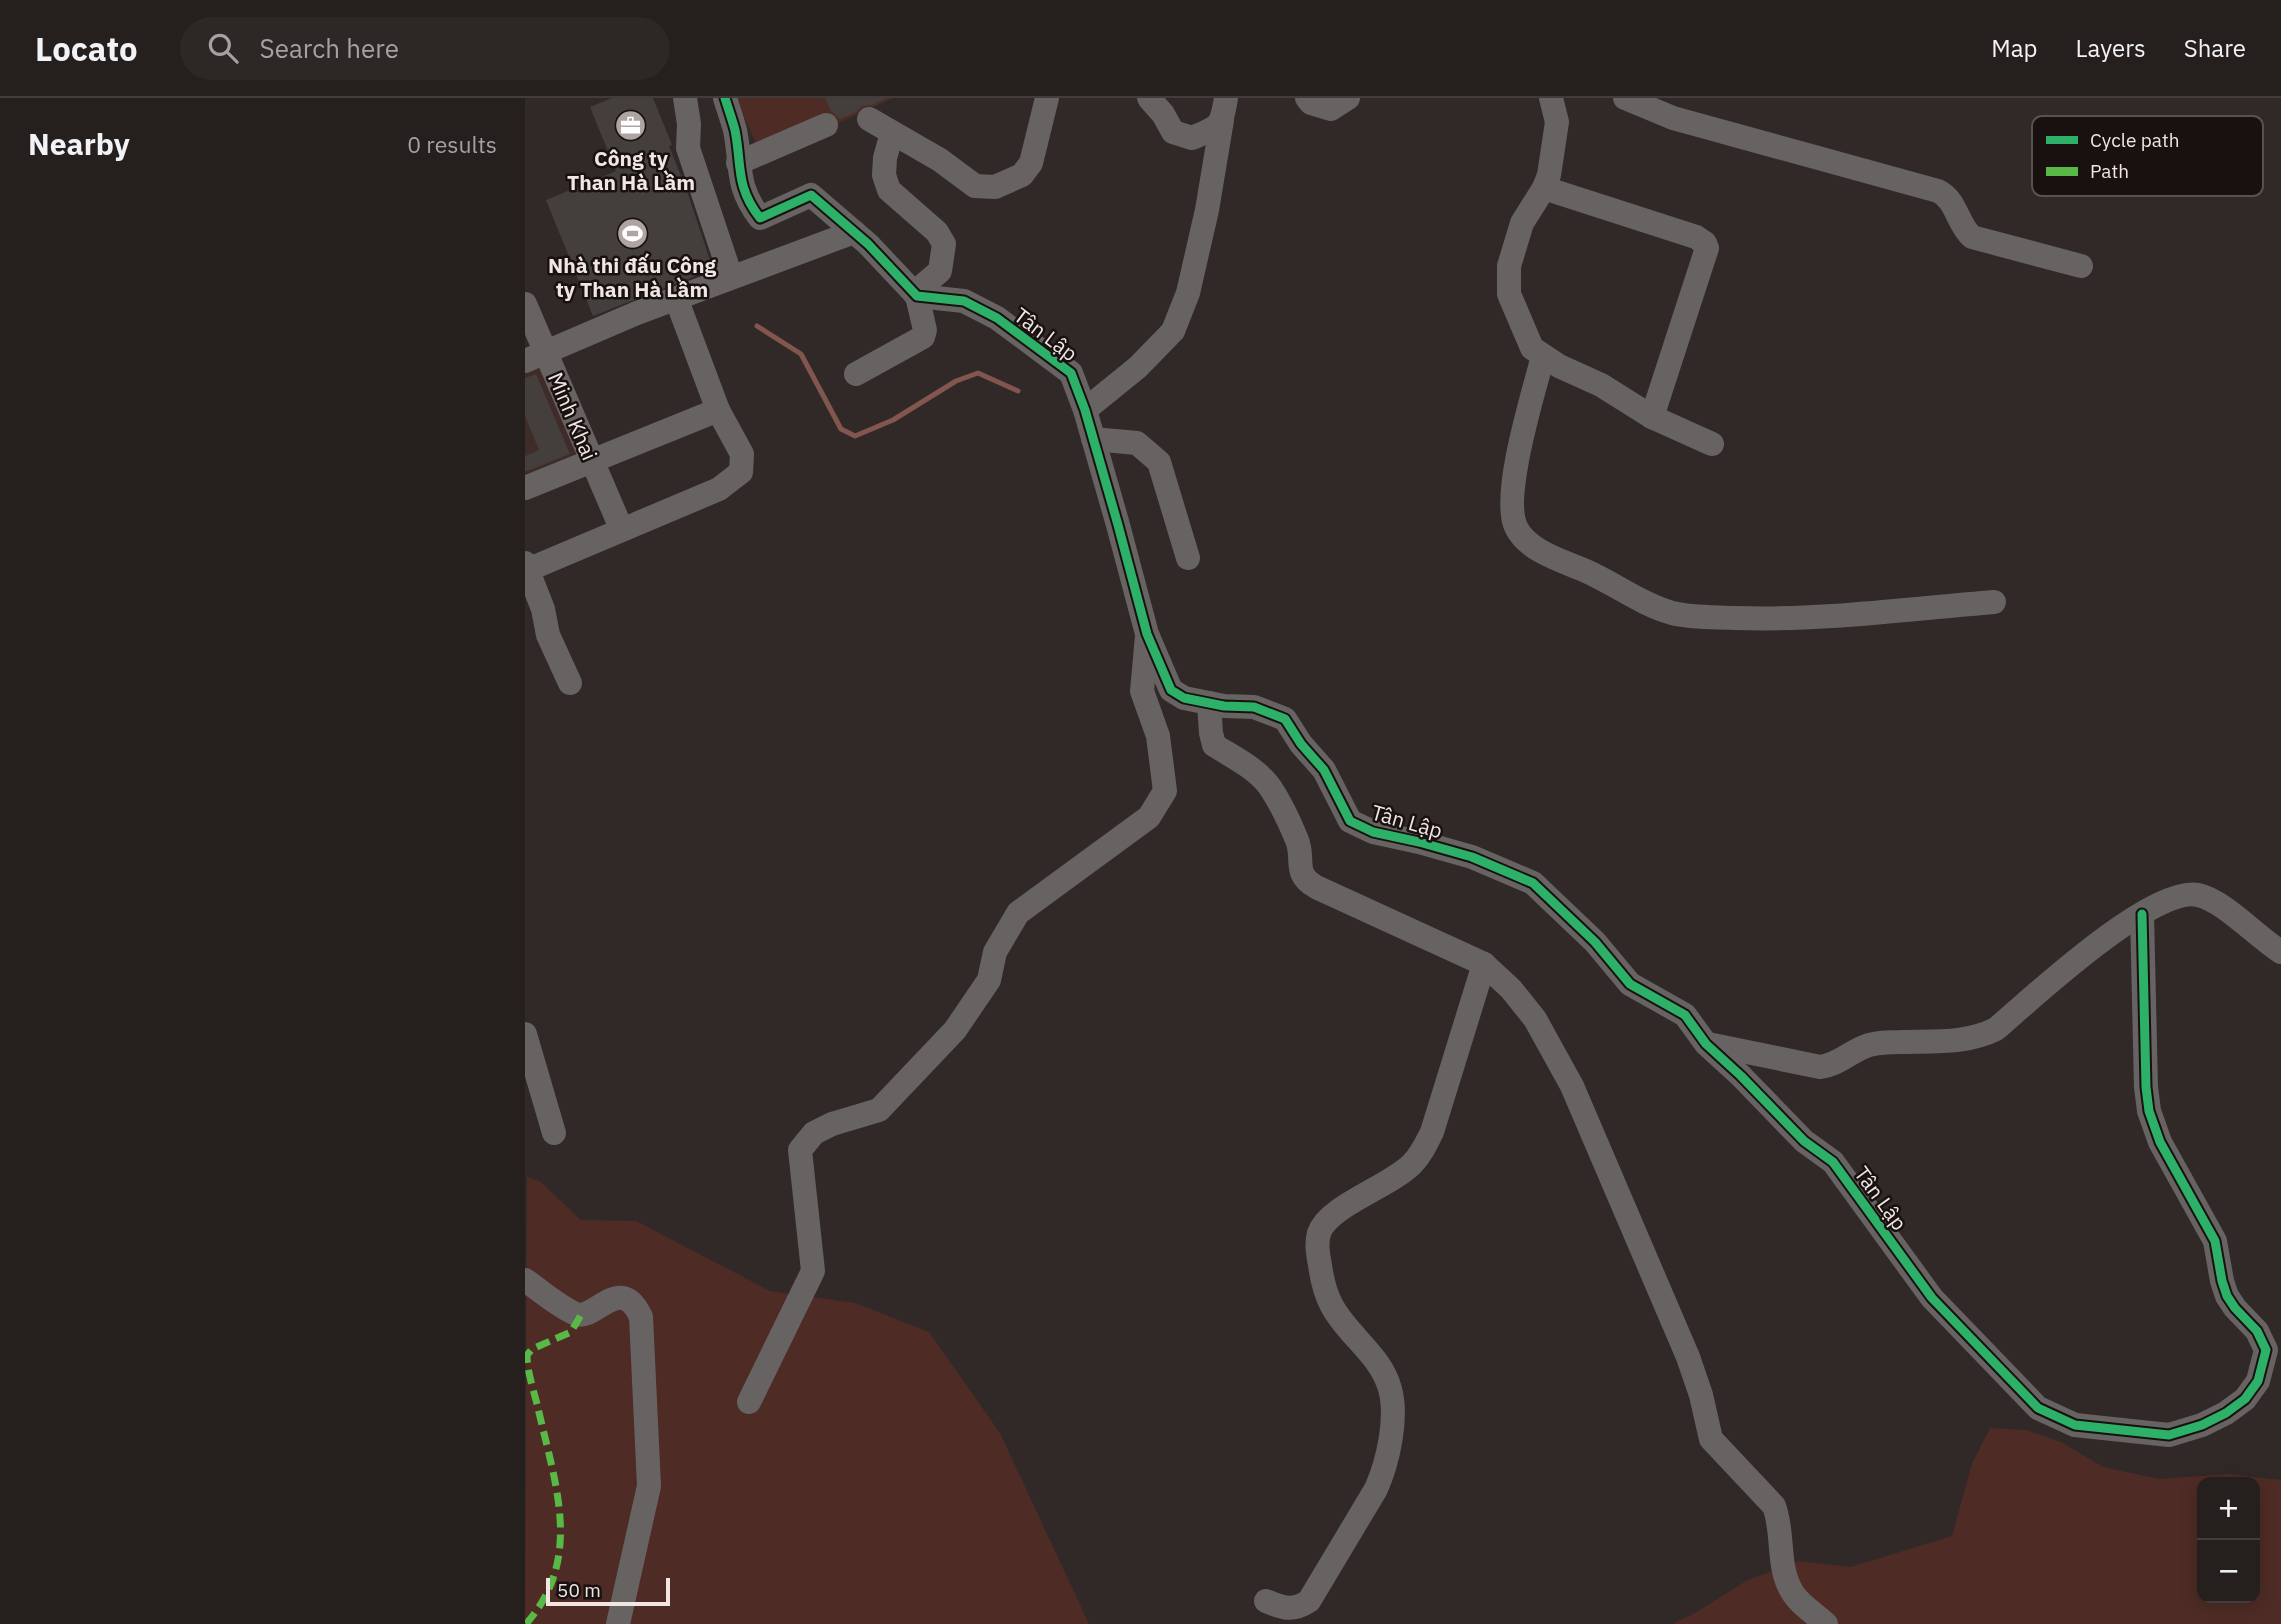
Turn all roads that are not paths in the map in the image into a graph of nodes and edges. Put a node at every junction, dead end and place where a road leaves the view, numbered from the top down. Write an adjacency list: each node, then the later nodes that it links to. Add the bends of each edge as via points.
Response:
1 (685, 98): 17 (street, via 688,148)
2 (725, 98): 13 (street, via 735,130)
3 (1047, 98): 12 (street, via 1031,163 1022,175 995,187 975,186 940,160)
4 (1149, 98): 9 (street, via 1173,132 1192,138 1215,128)
5 (1307, 98): 6 (street, via 1331,109)
6 (1348, 98)
7 (1551, 98): 14 (street, via 1557,122)
8 (1625, 98): 16 (street, via 1673,118 1938,191 1972,237)
9 (1224, 109): 25 (street, via 1188,293 1173,331)
10 (869, 119): 12 (street)
11 (826, 125): 13 (street)
12 (891, 134): 18 (street, via 884,175 889,190 937,232 944,244 940,271)
13 (738, 163): 15 (street, via 747,201 760,218 811,195)
14 (1544, 188): 22 (street, via 1522,223 1509,266 1509,294 1532,348); 26 (street, via 1705,243)
15 (853, 232): 17 (street); 18 (street)
16 (2081, 266)
17 (731, 278): 19 (street)
18 (916, 295): 23 (street, via 923,337); 25 (street, Tân Lập, via 964,301 997,318 1071,373)
19 (676, 298): 21 (street); 24 (street)
20 (525, 304): 21 (street, Minh Khai)
21 (535, 356): 29 (street, Minh Khai)
22 (1543, 356): 26 (street); 34 (street, via 1516,461 1512,512 1515,526 1534,546 1651,605 1698,617 1780,620)
23 (856, 374)
24 (718, 410): 29 (street); 31 (street, via 743,454 741,472 719,489)
25 (1085, 410): 27 (street, Tân Lập)
26 (1652, 418): 28 (street)
27 (1093, 439): 32 (street, via 1137,443 1159,461); 35 (street, Tân Lập)
28 (1711, 444)
29 (592, 461): 30 (street); 31 (street, Minh Khai)
30 (525, 488)
31 (621, 528): 33 (street)
32 (1188, 558)
33 (526, 568): 36 (street)
34 (1994, 602)
35 (1147, 634): 37 (street, Tân Lập, via 1171,690); 45 (street, via 1142,691 1158,736 1165,791 1149,817 1018,912 995,952 989,980 955,1030 880,1110 814,1133 800,1150 814,1271)
36 (570, 683)
37 (1209, 703): 40 (street, via 1214,745 1254,770 1270,787 1297,839 1305,879); 42 (street, Tân Lập, via 1254,707 1285,719 1324,770 1350,821 1373,832 1472,858 1533,883 1595,942 1630,984 1685,1015)
38 (2142, 914): 39 (street, via 2177,895 2196,894 2210,898); 42 (street, via 2086,951 1996,1029 1981,1036 1963,1041 1880,1042 1820,1067); 42 (street, Tân Lập, via 2148,1111 2159,1142 2214,1241 2228,1296 2257,1331 2266,1350 2258,1381 2245,1399 2202,1425 2169,1435 2075,1425 2038,1408 1932,1298 1833,1162 1804,1142)
39 (2281, 952)
40 (1484, 964): 46 (street, via 1424,1149 1395,1178 1327,1218 1318,1236 1323,1283 1333,1308 1377,1362 1390,1390 1393,1407 1383,1473 1309,1601 1294,1609); 48 (street, via 1511,989 1554,1051 1688,1357 1711,1439 1774,1506 1789,1587)
41 (525, 1034): 43 (street)
42 (1706, 1044)
43 (554, 1133)
44 (525, 1280): 47 (street, via 575,1313 586,1314 620,1299 630,1301 641,1317 649,1486)
45 (750, 1402)
46 (1266, 1601)
47 (618, 1624)
48 (1826, 1624)

